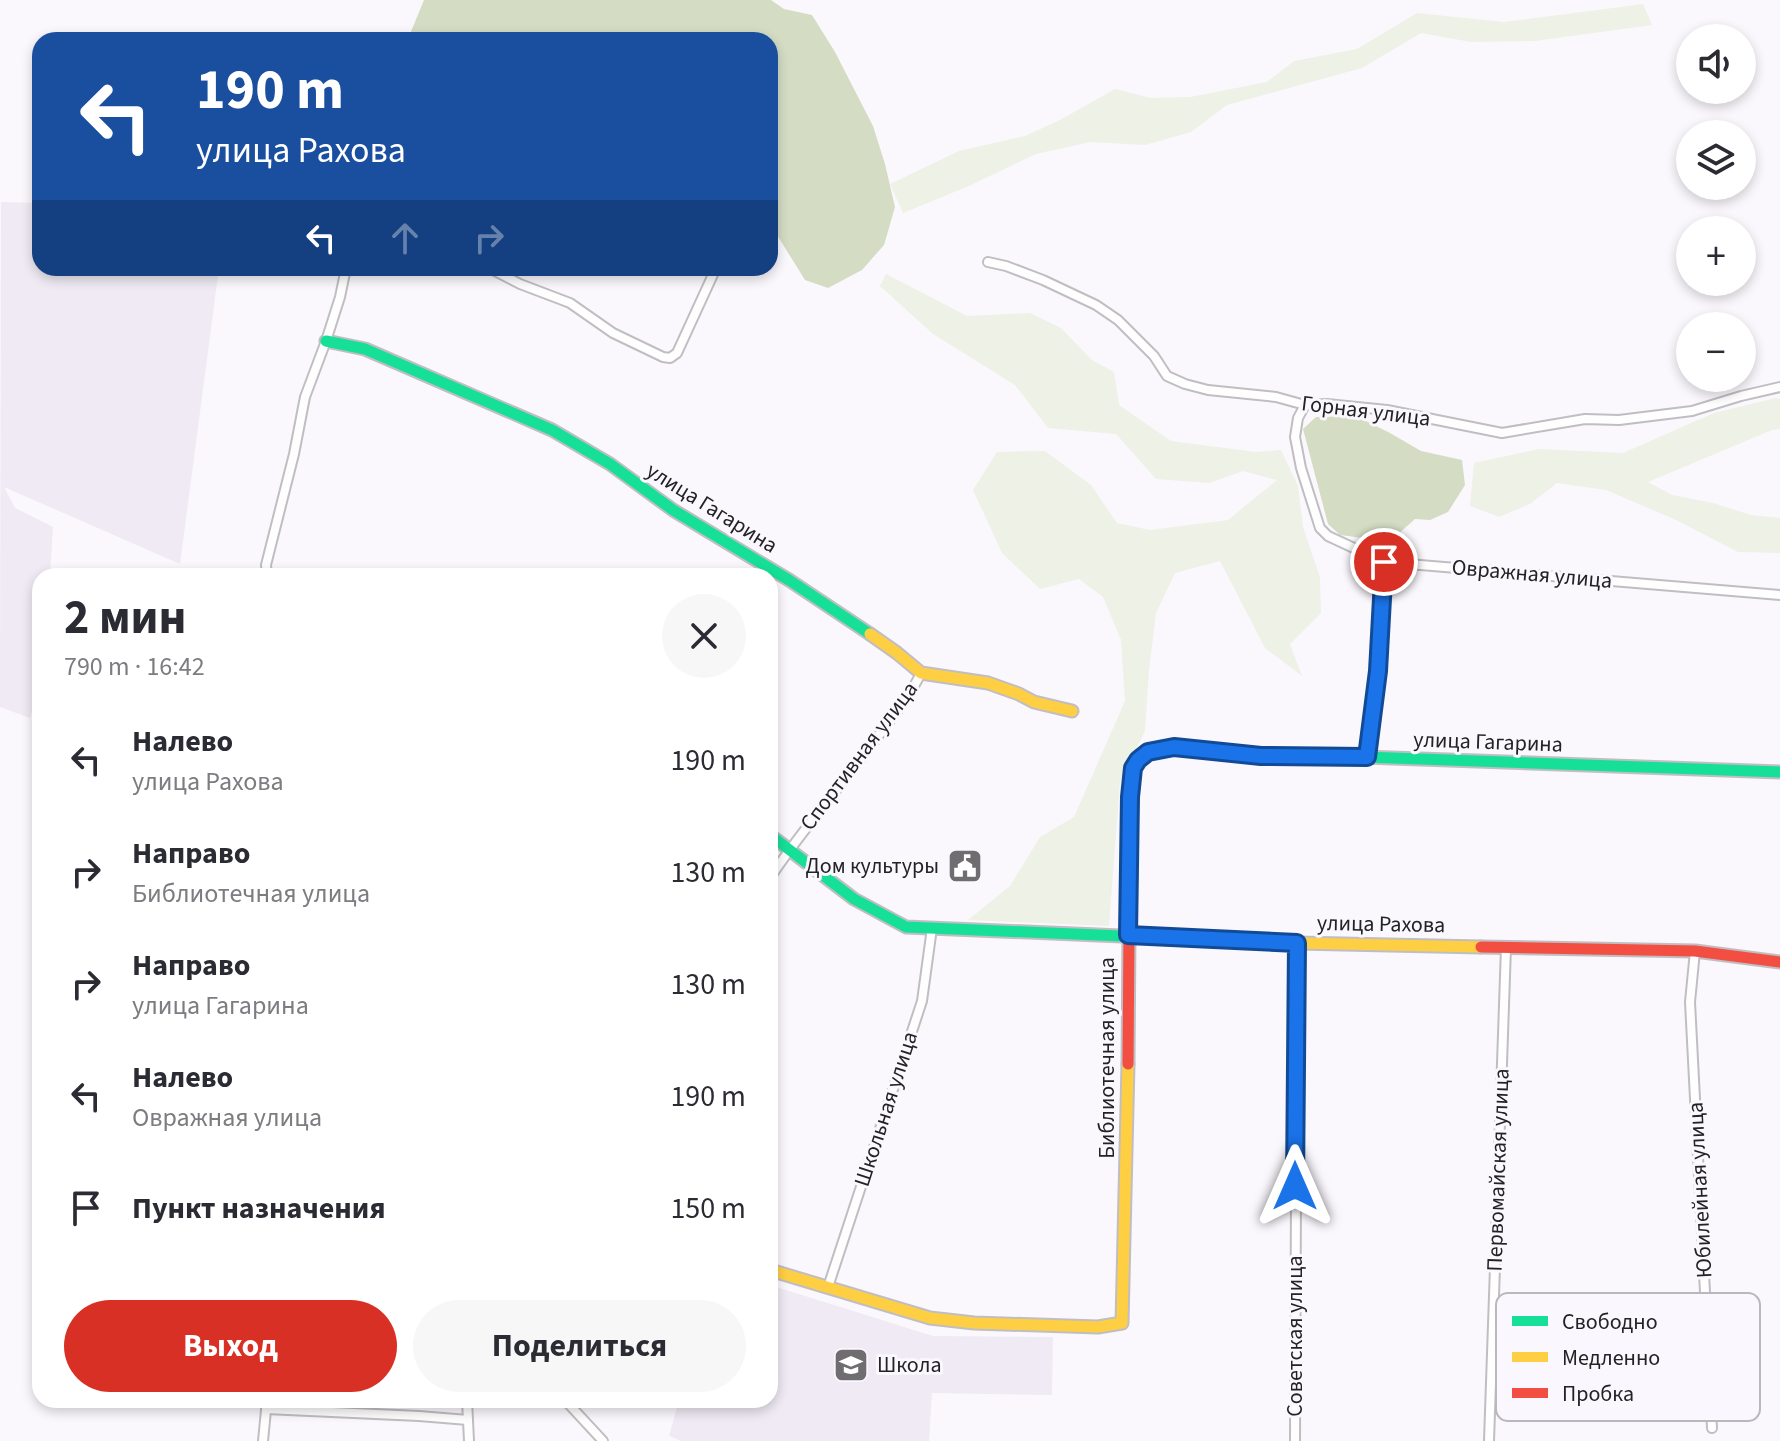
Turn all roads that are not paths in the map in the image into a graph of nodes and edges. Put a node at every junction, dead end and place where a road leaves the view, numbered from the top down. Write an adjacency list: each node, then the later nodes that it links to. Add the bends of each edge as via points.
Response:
1 (988, 262): 7 (street, Горная улица, via 1096,305 1118,320 1167,376 1208,390)
2 (344, 276): 5 (street)
3 (504, 276): 4 (street, via 570,303 613,333 670,358)
4 (712, 276)
5 (326, 341): 9 (street, via 305,397); 10 (street, улица Гагарина, via 365,349 552,430)
6 (1780, 387): 7 (street, Горная улица, via 1692,411 1585,419 1502,433 1387,410)
7 (1305, 405): 8 (street, via 1295,437 1320,528)
8 (1384, 562): 12 (street, Овражная улица); 16 (street)
9 (266, 568)
10 (768, 568)
11 (778, 574): 13 (street, улица Гагарина)
12 (1780, 595)
13 (921, 673): 14 (street, via 988,683); 19 (street, Спортивная улица)
14 (1072, 711)
15 (1148, 752): 16 (street, улица Гагарина, via 1174,747 1261,756); 22 (street, Библиотечная улица, via 1133,768)
16 (1367, 757): 17 (street, улица Гагарина)
17 (1780, 772)
18 (778, 841): 19 (street, улица Рахова)
19 (789, 849): 20 (street, Спортивная улица); 21 (street, улица Рахова, via 854,899 906,927)
20 (778, 866)
21 (932, 928): 22 (street, улица Рахова); 28 (street, Школьная улица, via 922,1001)
22 (1128, 935): 23 (street, улица Рахова); 28 (street, Библиотечная улица, via 1122,1323 1098,1327 956,1322)
23 (1297, 943): 24 (street, улица Рахова); 40 (street, Советская улица)
24 (1506, 947): 25 (street, улица Рахова); 41 (street, Первомайская улица)
25 (1695, 951): 26 (street, улица Рахова); 29 (street, Юбилейная улица, via 1690,1002)
26 (1780, 962)
27 (778, 1272): 28 (street)
28 (828, 1287)
29 (1705, 1293)
30 (266, 1408): 37 (street)
31 (317, 1408): 34 (street)
32 (467, 1408): 34 (street)
33 (572, 1408): 39 (street)
34 (468, 1420): 38 (street)
35 (1712, 1421): 36 (street, Юбилейная улица)
36 (1712, 1428)
37 (263, 1441)
38 (469, 1441)
39 (603, 1441)
40 (1295, 1441)
41 (1489, 1441)

